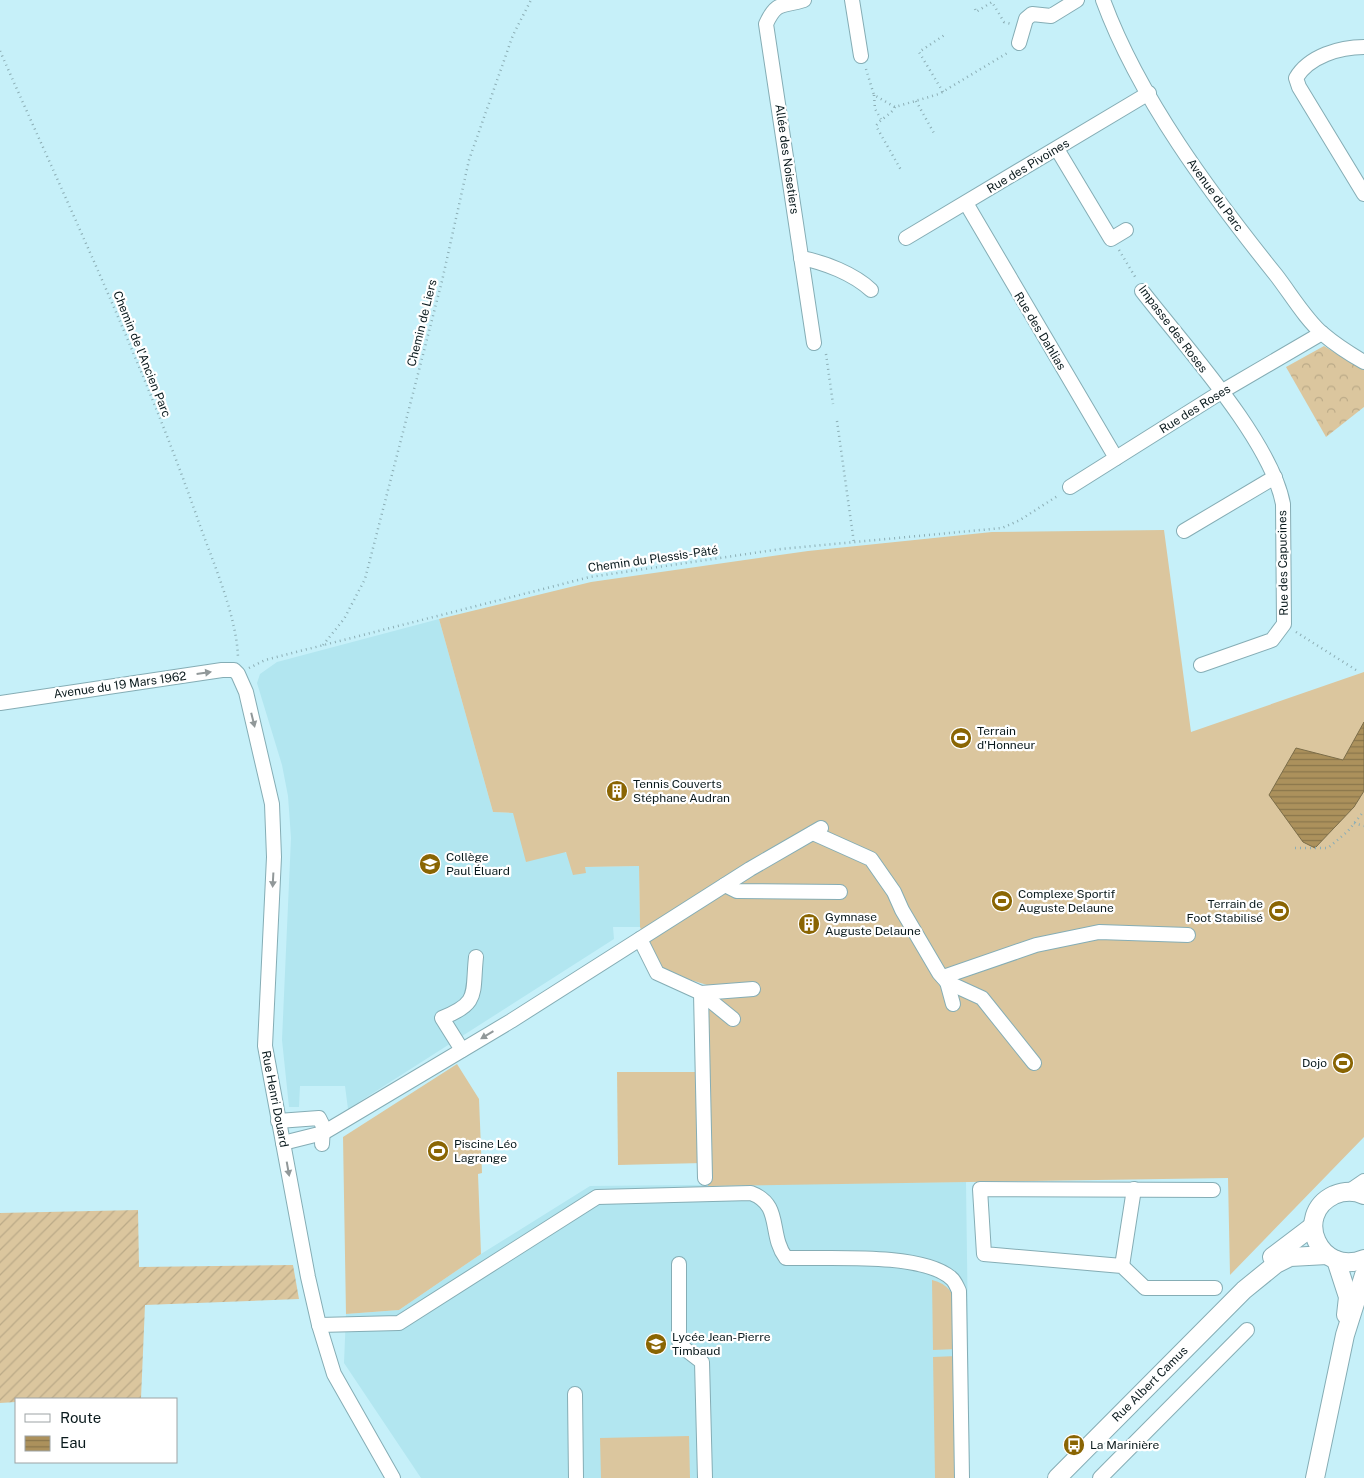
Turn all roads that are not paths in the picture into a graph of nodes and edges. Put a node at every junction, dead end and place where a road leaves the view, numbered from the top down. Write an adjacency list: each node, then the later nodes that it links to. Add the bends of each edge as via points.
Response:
1 (804, 0): 14 (street, Allée des Noisetiers, via 781,4 771,13 766,24)
2 (852, 0): 7 (street)
3 (1077, 0): 5 (street, via 1051,16 1032,14 1022,27)
4 (1103, 0): 8 (street, Avenue du Parc, via 1114,29)
5 (1019, 43)
6 (1364, 47): 10 (street, via 1338,49 1302,69 1296,78)
7 (861, 56)
8 (1149, 93): 9 (street, Rue des Pivoines); 17 (street, Avenue du Parc, via 1186,155 1234,223)
9 (1057, 149): 11 (street, Rue des Pivoines); 12 (street, via 1110,239)
10 (1364, 194)
11 (966, 203): 13 (street, Rue des Pivoines); 21 (street, Rue des Dahlias)
12 (1126, 230)
13 (906, 238)
14 (801, 258): 15 (street, via 814,260 862,282); 18 (street, Allée des Noisetiers)
15 (871, 290)
16 (1142, 291): 20 (street, Impasse des Roses)
17 (1322, 333): 19 (street, Avenue du Parc); 20 (street, Rue des Roses)
18 (814, 343)
19 (1364, 362)
20 (1221, 392): 21 (street, Rue des Roses); 22 (street, Rue des Capucines, via 1247,428)
21 (1116, 458): 23 (street, Rue des Roses)
22 (1275, 477): 24 (street); 25 (street, Rue des Capucines, via 1283,504 1284,624 1272,640)
23 (1070, 487)
24 (1184, 532)
25 (1200, 665)
26 (238, 674): 27 (street, Avenue du 19 Mars 1962, one-way to 26, via 222,670 234,670); 40 (street, Rue Henri Douard, one-way to 40, via 246,692 272,804 274,857 265,1046)
27 (0, 703)
28 (725, 885): 29 (street, via 737,890); 31 (street); 33 (street, via 817,830 871,859)
29 (840, 892)
30 (1188, 935): 33 (street, via 1099,932 1036,945)
31 (640, 939): 35 (street, via 657,973); 38 (street, one-way to 38)
32 (476, 957): 38 (street, via 472,999 462,1010 442,1018)
33 (945, 980): 36 (street); 39 (street, via 982,998)
34 (754, 989): 35 (street)
35 (702, 993): 37 (street); 43 (street)
36 (953, 1004)
37 (733, 1019)
38 (462, 1050): 41 (street)
39 (1034, 1063)
40 (278, 1121): 41 (street, via 319,1118); 42 (street, Rue Henri Douard)
41 (323, 1138): 42 (street)
42 (284, 1143): 56 (street, Rue Henri Douard, one-way to 56)
43 (705, 1178)
44 (1364, 1181): 47 (street)
45 (1134, 1189): 46 (street); 52 (street); 52 (street, via 980,1189 984,1254)
46 (1213, 1190)
47 (1356, 1194): 48 (main road, via 1329,1198 1316,1214)
48 (1313, 1226): 49 (main road, via 1317,1242); 55 (main road, Rue Albert Camus, via 1270,1258 1255,1272)
49 (1331, 1257): 50 (main road, Rue Albert Camus, via 1354,1262); 55 (main road, Rue Albert Camus, via 1290,1257); 58 (main road, via 1348,1297)
50 (1364, 1258)
51 (679, 1264): 62 (street, via 679,1341 702,1362)
52 (1122, 1266): 54 (street, via 1145,1288)
53 (1364, 1275): 58 (main road)
54 (1215, 1288)
55 (1244, 1290): 64 (main road, Rue Albert Camus)
56 (319, 1325): 60 (street, Rue Henri Douard, via 334,1374); 63 (street, via 399,1323 597,1197 751,1193 764,1198 768,1205 779,1248 786,1258 900,1260 936,1270 952,1279 959,1292)
57 (1247, 1330): 65 (street)
58 (1344, 1335): 66 (main road)
59 (575, 1394): 61 (street)
60 (393, 1478)
61 (576, 1478)
62 (704, 1478)
63 (962, 1478)
64 (1057, 1478)
65 (1100, 1478)
66 (1315, 1478)

